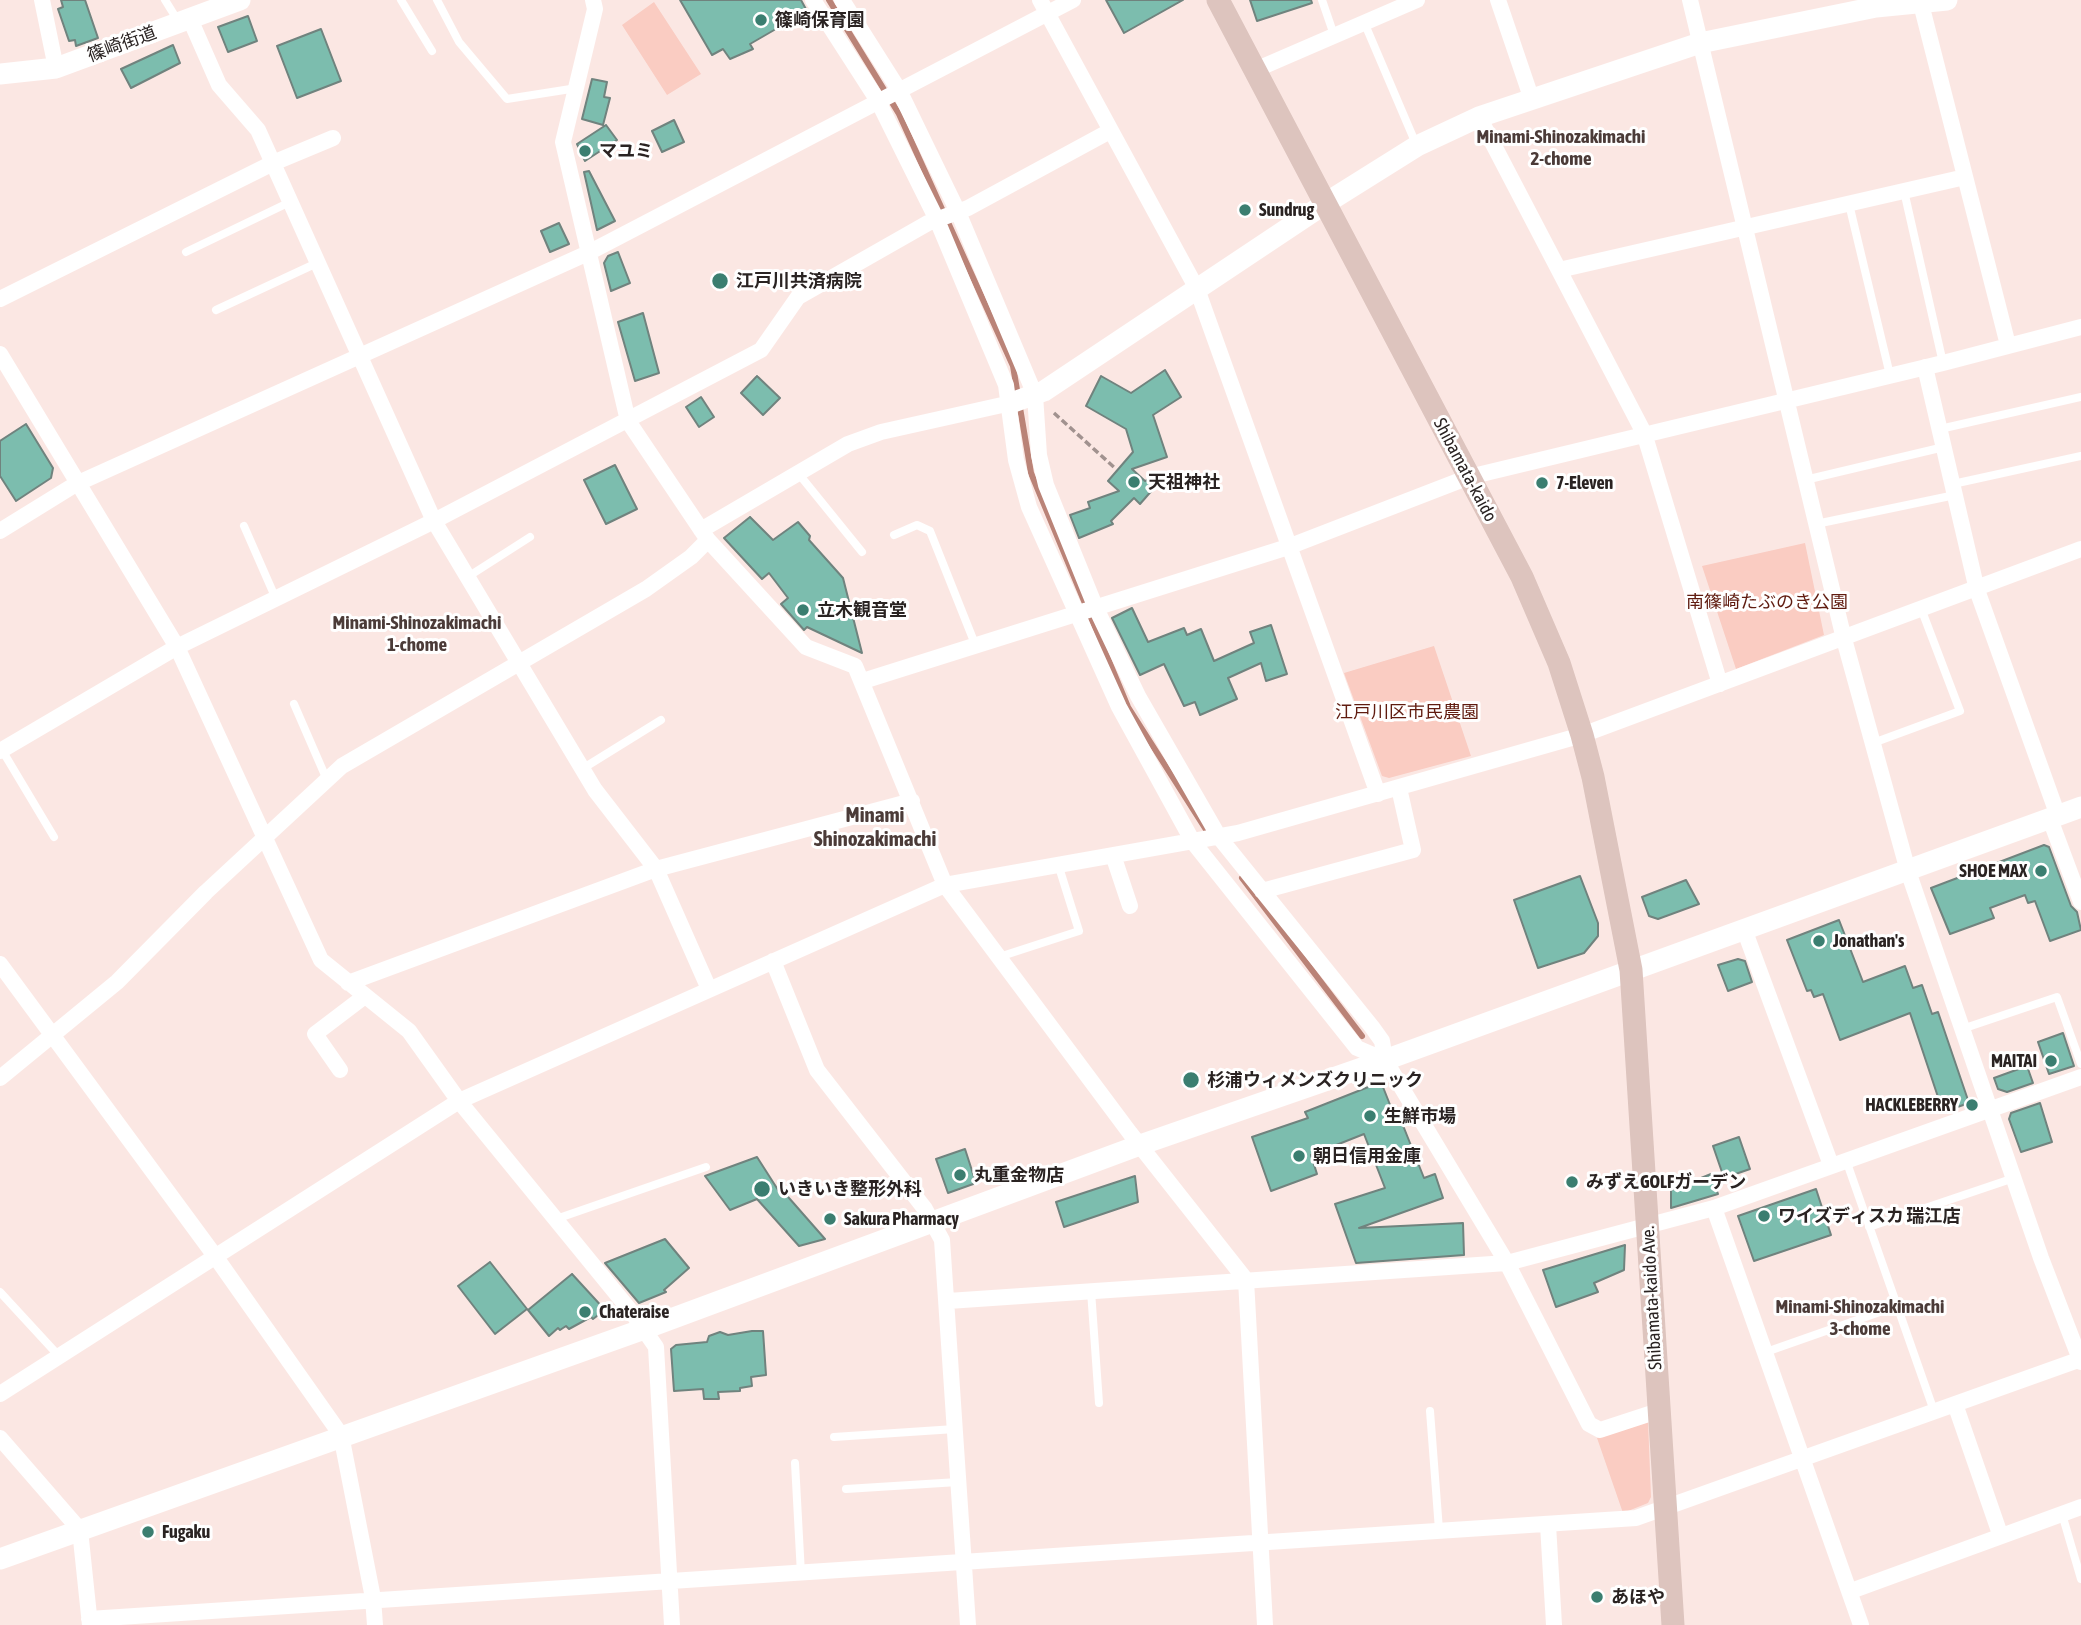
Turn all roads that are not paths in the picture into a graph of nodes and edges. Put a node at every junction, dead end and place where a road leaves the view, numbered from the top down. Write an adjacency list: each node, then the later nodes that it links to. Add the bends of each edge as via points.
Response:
1 (41, 0): 24 (street)
2 (165, 0): 19 (lane)
3 (240, 0): 19 (street, 篠崎街道)
4 (401, 0): 23 (lane)
5 (437, 0): 27 (lane, via 459,41 506,99)
6 (593, 0): 27 (street, via 595,9)
7 (813, 0): 28 (street)
8 (1073, 0): 18 (street)
9 (1218, 0): 25 (main road, Shibamata-kaido)
10 (1322, 0): 21 (lane)
11 (1417, 0): 17 (street)
12 (1498, 0): 29 (street)
13 (1690, 0): 22 (street)
14 (1947, 0): 16 (street)
15 (845, 1): 28 (street)
16 (1921, 2): 22 (street); 35 (street)
17 (1384, 6): 20 (street)
18 (1044, 7): 28 (street); 31 (street)
19 (185, 21): 24 (street, 篠崎街道); 34 (street, via 219,85 258,130)
20 (1364, 22): 21 (street); 33 (lane)
21 (1334, 35): 25 (street)
22 (1700, 43): 29 (street); 41 (street)
23 (432, 51)
24 (56, 68): 26 (street, 篠崎街道)
25 (1255, 70): 38 (main road, Shibamata-kaido)
26 (0, 74)
27 (577, 88): 43 (street, via 563,142)
28 (889, 95): 40 (street); 40 (street); 43 (street)
29 (1531, 97): 30 (street)
30 (1479, 117): 33 (street); 45 (street)
31 (1110, 131): 40 (street); 46 (street)
32 (333, 138): 34 (street)
33 (1417, 146): 38 (street)
34 (273, 163): 37 (street); 47 (street)
35 (1965, 177): 36 (street); 50 (street)
36 (1904, 191): 39 (street); 53 (lane)
37 (290, 202): 42 (lane); 44 (street)
38 (1326, 203): 46 (street); 65 (main road, Shibamata-kaido)
39 (1849, 204): 41 (street); 55 (lane)
40 (948, 216): 58 (street); 58 (street, via 1006,385); 59 (street, via 798,297 761,350)
41 (1744, 228): 45 (street); 57 (street)
42 (186, 252)
43 (588, 253): 52 (street); 59 (street)
44 (317, 263): 48 (lane); 52 (street)
45 (1559, 270): 61 (street)
46 (1196, 289): 58 (street); 76 (street)
47 (0, 299)
48 (216, 310)
49 (2081, 327): 50 (street)
50 (2008, 345): 53 (street)
51 (0, 354): 67 (street)
52 (358, 355): 67 (street); 69 (street)
53 (1943, 363): 54 (street)
54 (1926, 367): 55 (street); 60 (street)
55 (1890, 375): 57 (street)
56 (2081, 397): 60 (lane)
57 (1785, 399): 61 (street); 66 (street)
58 (1021, 400): 64 (street, via 880,432 848,444); 82 (street, via 1046,485); 84 (street, via 1022,487)
59 (628, 421): 69 (street); 73 (street)
60 (1940, 429): 62 (street)
61 (1644, 433): 65 (street); 90 (street)
62 (1944, 447): 66 (lane); 68 (street)
63 (2081, 456): 68 (lane)
64 (798, 473): 73 (street); 78 (lane)
65 (1469, 477): 76 (street); 93 (main road, Shibamata-kaido, via 1522,577 1559,663)
66 (1805, 480): 70 (street)
67 (76, 484): 72 (street); 87 (street)
68 (1954, 489): 70 (lane); 80 (street)
69 (434, 522): 79 (street); 81 (street)
70 (1816, 524): 85 (street)
71 (244, 526): 81 (lane)
72 (0, 531)
73 (705, 535): 88 (street, via 691,557 646,589); 89 (street, via 806,647 855,666)
74 (894, 535): 86 (lane, via 917,524 930,531)
75 (530, 537): 79 (lane)
76 (1288, 547): 82 (street); 99 (street)
77 (2081, 549): 80 (street)
78 (862, 552)
79 (466, 578): 88 (street)
80 (1978, 590): 83 (street); 102 (street)
81 (276, 599): 87 (street)
82 (1095, 606): 84 (street); 104 (street, via 1138,696)
83 (1922, 611): 85 (street); 94 (lane, via 1960,711)
84 (1074, 613): 86 (street); 106 (street)
85 (1844, 639): 90 (street); 94 (street)
86 (975, 644): 89 (street)
87 (177, 647): 95 (street); 105 (street)
88 (518, 666): 96 (street); 97 (street, via 342,766)
89 (863, 681): 100 (street)
90 (1720, 684): 93 (street)
91 (294, 704): 97 (lane)
92 (660, 720): 96 (lane)
93 (1582, 735): 98 (street); 119 (main road, Shibamata-kaido)
94 (1873, 743): 110 (street)
95 (1, 750): 103 (lane)
96 (582, 769): 109 (street)
97 (327, 780): 105 (street)
98 (1399, 788): 99 (street); 112 (street, via 1413,850)
99 (1378, 794): 104 (street)
100 (912, 801): 109 (street); 111 (street)
101 (2081, 807): 102 (street)
102 (2054, 817): 110 (street); 113 (street)
103 (54, 837)
104 (1219, 837): 106 (street); 112 (street)
105 (267, 838): 120 (street, via 321,960); 124 (street)
106 (1193, 842): 107 (street); 125 (street, via 1357,1048)
107 (1113, 855): 108 (street); 114 (street)
108 (1058, 864): 111 (street); 116 (lane, via 1079,931)
109 (656, 869): 120 (street); 121 (street)
110 (1908, 871): 115 (street); 123 (street)
111 (945, 885): 116 (street); 117 (street)
112 (1262, 891): 125 (street, via 1382,1041)
113 (2081, 902)
114 (1130, 906)
115 (1744, 929): 119 (street); 133 (street)
116 (999, 957): 132 (street)
117 (773, 961): 121 (street); 138 (street, via 817,1070)
118 (0, 964): 124 (street)
119 (1631, 970): 125 (street); 140 (main road, Shibamata-kaido Ave.)
120 (348, 983): 122 (street)
121 (709, 989): 130 (street)
122 (365, 996): 127 (street, via 315,1034); 130 (street, via 409,1031)
123 (1962, 1029): 126 (lane, via 2057,997); 131 (street)
124 (54, 1036): 129 (street); 141 (street)
125 (1385, 1060): 132 (street); 142 (street)
126 (2081, 1064)
127 (340, 1070)
128 (2081, 1077): 131 (street)
129 (0, 1078)
130 (460, 1101): 137 (street); 141 (street)
131 (1992, 1111): 133 (street); 135 (street)
132 (1140, 1145): 138 (street); 143 (street)
133 (1839, 1162): 136 (street); 139 (lane)
134 (706, 1167): 137 (lane)
135 (2014, 1178): 139 (lane); 151 (street)
136 (1714, 1208): 140 (street); 149 (street)
137 (556, 1219): 148 (street)
138 (935, 1223): 146 (street, via 943,1240); 148 (street)
139 (1869, 1227): 147 (lane)
140 (1648, 1228): 142 (street); 156 (main road, Shibamata-kaido Ave.)
141 (215, 1256): 150 (street); 159 (street)
142 (1507, 1263): 143 (street); 156 (street, via 1589,1424 1600,1430)
143 (1246, 1280): 144 (street); 173 (street)
144 (1091, 1291): 146 (street); 153 (lane)
145 (0, 1292): 150 (lane)
146 (948, 1301): 158 (street)
147 (1896, 1306): 149 (lane); 157 (lane)
148 (644, 1329): 159 (street); 178 (street, via 656,1347)
149 (1766, 1352): 162 (street)
150 (58, 1355): 152 (street)
151 (2081, 1360): 154 (street)
152 (0, 1394)
153 (1099, 1403)
154 (1955, 1404): 157 (street); 172 (street)
155 (1430, 1411): 171 (lane)
156 (1658, 1411): 166 (main road, Shibamata-kaido Ave.)
157 (1934, 1411): 162 (street)
158 (955, 1429): 160 (lane); 164 (street)
159 (341, 1435): 170 (street); 180 (street)
160 (835, 1437)
161 (0, 1438): 170 (street)
162 (1801, 1458): 166 (street); 179 (street)
163 (795, 1463): 176 (lane)
164 (958, 1482): 165 (lane); 175 (street)
165 (846, 1489)
166 (1665, 1506): 169 (street, via 1636,1518); 187 (main road, Shibamata-kaido Ave.)
167 (2081, 1507): 168 (street)
168 (2062, 1514): 172 (street); 177 (lane)
169 (1548, 1525): 171 (street); 186 (street)
170 (80, 1530): 174 (street); 181 (street)
171 (1440, 1530): 173 (street)
172 (2000, 1535): 179 (street)
173 (1259, 1543): 175 (street); 185 (street)
174 (0, 1559)
175 (965, 1563): 176 (street); 184 (street)
176 (801, 1574): 178 (street)
177 (2081, 1579)
178 (669, 1580): 180 (street); 183 (street)
179 (1851, 1591): 188 (street)
180 (373, 1598): 181 (street); 182 (street)
181 (90, 1622)
182 (375, 1625)
183 (672, 1625)
184 (968, 1625)
185 (1265, 1625)
186 (1554, 1625)
187 (1673, 1625)
188 (1861, 1625)

